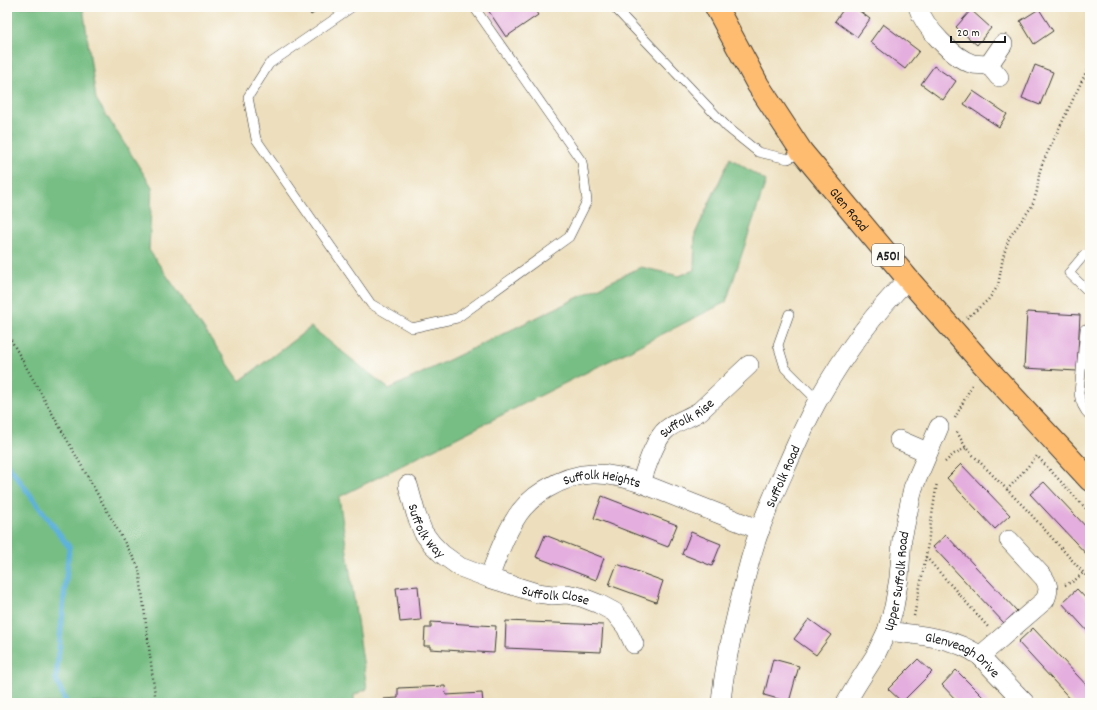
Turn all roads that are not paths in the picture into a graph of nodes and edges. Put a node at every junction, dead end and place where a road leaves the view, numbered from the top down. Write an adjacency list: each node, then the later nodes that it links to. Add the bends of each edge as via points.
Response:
1 (352, 7): 2 (lane, via 269,64 248,97 256,140 371,304 412,328 457,318 525,269 568,237 587,201 582,162)
2 (474, 7)
3 (614, 7): 7 (lane, via 727,127 758,152 788,159)
4 (716, 7): 7 (main road, Glen Road / A501, via 758,85)
5 (918, 7): 6 (street, via 928,28 939,40 972,64 993,71)
6 (1004, 44)
7 (802, 152): 9 (main road, Glen Road / A501)
8 (1084, 255): 10 (lane, via 1069,273)
9 (908, 279): 14 (street, Suffolk Road, via 885,302); 19 (main road, Glen Road / A501)
10 (1090, 293)
11 (789, 314): 14 (lane, via 778,345 785,368)
12 (1085, 329): 15 (lane, via 1079,393 1080,403)
13 (749, 365): 20 (street, Suffolk Rise, via 700,411 666,430 658,440)
14 (818, 401): 22 (street, Suffolk Road)
15 (1090, 416)
16 (946, 423): 18 (street, Upper Suffolk Road)
17 (899, 440): 18 (street)
18 (928, 452): 26 (street, Upper Suffolk Road, via 912,488 907,509 899,578)
19 (1090, 480)
20 (641, 483): 22 (street, Suffolk Heights); 25 (street, Suffolk Heights, via 623,477 589,474 573,476 544,490 525,506 514,520)
21 (408, 485): 24 (street, Suffolk Way, via 423,532 442,554)
22 (760, 530): 29 (street, Suffolk Road, via 732,630)
23 (1009, 540): 28 (street, via 1044,578 1048,592 1045,600)
24 (460, 567): 25 (street, Suffolk Close)
25 (488, 578): 27 (street, Suffolk Close, via 537,593 567,594 598,604 614,612 626,627)
26 (887, 632): 28 (street, Glenveagh Drive, via 938,638 960,645); 30 (street, Upper Suffolk Road)
27 (634, 644)
28 (980, 656): 31 (street, Glenveagh Drive)
29 (721, 703)
30 (846, 703)
31 (1025, 703)

